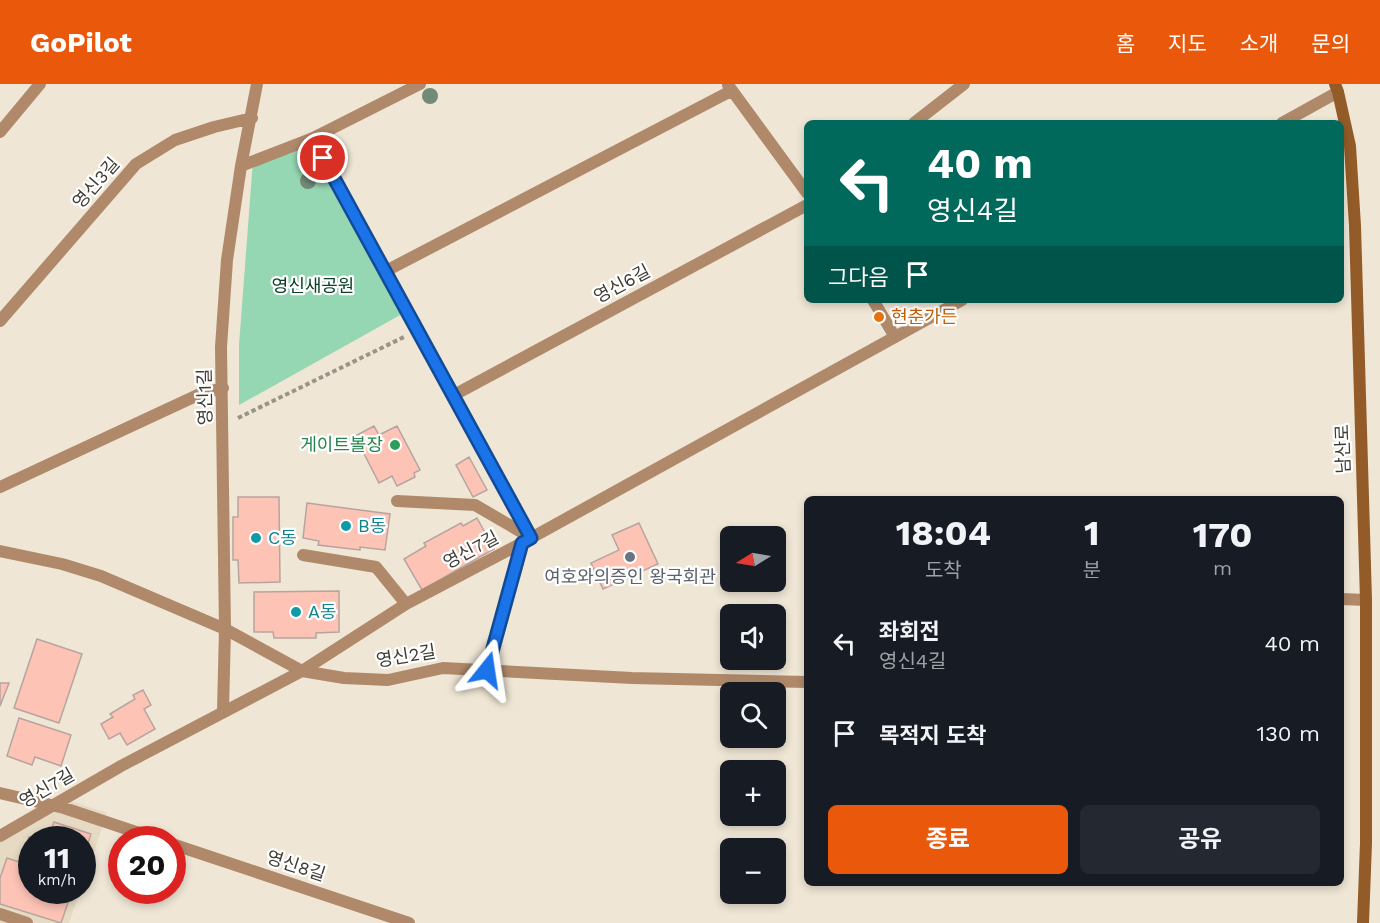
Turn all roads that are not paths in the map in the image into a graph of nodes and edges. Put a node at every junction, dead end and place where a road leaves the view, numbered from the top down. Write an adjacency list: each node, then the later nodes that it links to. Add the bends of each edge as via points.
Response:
1 (40, 84): 10 (street)
2 (257, 84): 7 (street, 영신1길)
3 (420, 84): 11 (street)
4 (964, 84): 8 (street)
5 (729, 88): 13 (street); 15 (street)
6 (1337, 88): 9 (street); 28 (main road, 남산로, via 1350,146 1354,215)
7 (252, 118): 12 (street, 영신1길); 18 (street, 영신3길, via 175,140 136,164)
8 (918, 120)
9 (1287, 120)
10 (0, 132)
11 (313, 138): 12 (street); 15 (street)
12 (241, 166): 20 (street, 영신1길, via 227,260 221,347)
13 (804, 189)
14 (804, 207): 21 (street, 영신6길)
15 (384, 272): 21 (street)
16 (875, 303): 19 (street)
17 (957, 303): 19 (street, 영신7길)
18 (0, 321)
19 (895, 337): 24 (street, 영신7길)
20 (223, 388): 22 (street, via 200,394); 30 (street, 영신1길)
21 (454, 395): 24 (street)
22 (0, 487)
23 (397, 501): 24 (street, via 475,505)
24 (526, 540): 29 (street, 영신7길); 32 (street)
25 (0, 551): 30 (street, 영신2길, via 101,576)
26 (303, 555): 29 (street, via 376,567)
27 (1344, 599): 28 (street)
28 (1366, 600): 43 (main road, 남산로)
29 (406, 604): 31 (street, 영신7길)
30 (225, 629): 31 (street, 영신2길); 34 (street, 영신1길)
31 (302, 670): 32 (street, 영신2길, via 344,678 388,680 443,668); 34 (street, 영신7길)
32 (487, 670): 33 (street, 영신2길)
33 (804, 682)
34 (222, 711): 36 (street, 영신7길)
35 (0, 793): 36 (street)
36 (50, 806): 37 (street); 38 (street, 영신7길)
37 (118, 826)
38 (0, 836)
39 (186, 849): 42 (street, 영신8길)
40 (0, 914): 41 (street)
41 (27, 923)
42 (409, 923)
43 (1363, 923)

